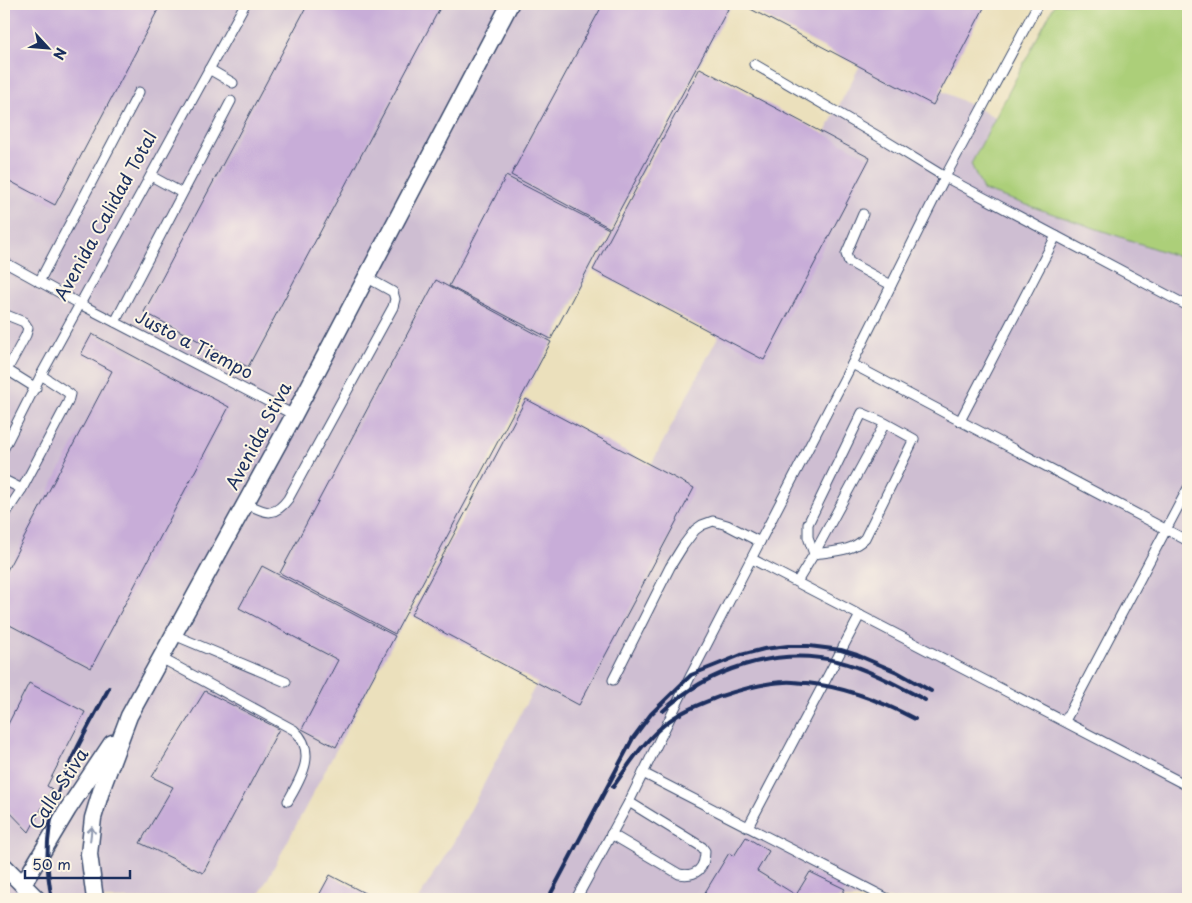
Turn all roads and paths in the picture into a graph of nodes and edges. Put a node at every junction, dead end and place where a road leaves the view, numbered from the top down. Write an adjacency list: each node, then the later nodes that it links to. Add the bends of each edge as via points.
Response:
1 (245, 4): 5 (lane, Avenida Calidad Total)
2 (510, 4): 15 (street, Avenida Stiva)
3 (1038, 4): 10 (lane)
4 (754, 64): 10 (lane)
5 (209, 70): 6 (lane); 9 (lane, Avenida Calidad Total)
6 (232, 84)
7 (139, 92): 16 (lane)
8 (231, 101): 11 (lane)
9 (151, 176): 11 (lane); 18 (lane, Avenida Calidad Total)
10 (945, 177): 13 (lane); 17 (lane)
11 (182, 193): 21 (lane)
12 (863, 214): 17 (lane, via 846,254 849,262)
13 (1056, 236): 19 (lane); 27 (lane)
14 (4, 262): 16 (lane, Justo a Tiempo)
15 (366, 276): 26 (street, Avenida Stiva); 33 (lane, via 393,292 393,307 288,499 271,513)
16 (39, 282): 18 (lane, Justo a Tiempo)
17 (891, 285): 22 (lane)
18 (80, 304): 21 (lane, Justo a Tiempo); 24 (lane, Avenida Calidad Total)
19 (1188, 306)
20 (4, 314): 23 (lane, via 24,322 28,328)
21 (115, 322): 26 (lane, Justo a Tiempo)
22 (852, 364): 27 (lane); 37 (lane)
23 (6, 369): 25 (lane)
24 (41, 375): 25 (lane, Avenida Calidad Total); 32 (lane, via 70,394)
25 (36, 388): 29 (lane, Avenida Calidad Total)
26 (294, 415): 33 (street, Avenida Stiva)
27 (960, 421): 35 (lane)
28 (885, 423): 38 (lane); 38 (lane, via 862,413 808,524 808,537); 38 (lane, via 914,439 865,538 851,548)
29 (5, 442)
30 (4, 480): 32 (lane)
31 (1188, 488): 35 (lane)
32 (22, 489): 34 (lane)
33 (245, 504): 42 (street, Avenida Stiva)
34 (4, 516)
35 (1166, 530): 36 (lane); 47 (lane)
36 (1188, 541)
37 (760, 542): 39 (lane); 44 (lane, via 713,521 695,530 670,568)
38 (814, 554): 40 (lane)
39 (752, 559): 40 (lane); 48 (lane)
40 (797, 582): 41 (lane)
41 (860, 615): 47 (lane); 52 (lane)
42 (174, 635): 43 (street, Avenida Stiva); 45 (lane)
43 (161, 658): 46 (street, Avenida Stiva); 50 (lane, via 302,737 306,762)
44 (613, 680)
45 (286, 682)
46 (129, 716): 55 (street, Calle Stiva); 57 (street, Avenida Stiva, one-way to 46, via 89,854 93,818)
47 (1065, 721): 49 (lane)
48 (643, 773): 51 (lane); 52 (lane)
49 (1188, 786)
50 (288, 801)
51 (629, 802): 53 (lane); 53 (lane, via 702,847 706,851 703,865 697,873 679,874)
52 (748, 827): 59 (lane)
53 (611, 834): 58 (lane)
54 (4, 866): 55 (street)
55 (22, 884): 56 (street)
56 (37, 899)
57 (94, 899)
58 (576, 899)
59 (888, 899)

